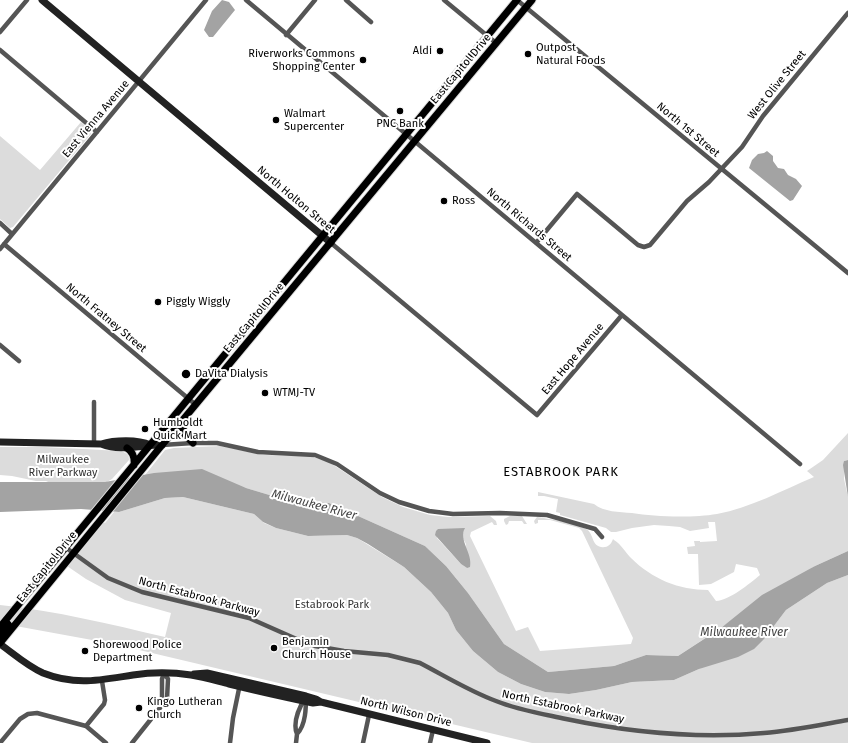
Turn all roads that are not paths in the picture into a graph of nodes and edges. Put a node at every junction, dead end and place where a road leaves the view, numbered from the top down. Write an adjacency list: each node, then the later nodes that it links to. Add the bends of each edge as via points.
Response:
1 (27, 0): 13 (street)
2 (42, 0): 18 (main road, North Holton Street)
3 (206, 0): 18 (street, East Vienna Avenue)
4 (246, 0): 14 (street, North Richards Street)
5 (315, 0): 14 (street)
6 (346, 0): 12 (street)
7 (444, 0): 15 (street)
8 (517, 0): 10 (street, North 1st Street); 15 (main road, East Capitol Drive)
9 (532, 0): 10 (main road, East Capitol Drive)
10 (526, 7): 16 (main road, East Capitol Drive); 22 (street, North 1st Street)
11 (848, 13): 22 (street, West Olive Street, via 763,116 742,147)
12 (371, 22)
13 (0, 32)
14 (286, 35): 20 (street, North Richards Street)
15 (488, 36): 16 (street); 20 (main road, East Capitol Drive)
16 (496, 43): 21 (main road, East Capitol Drive)
17 (0, 50): 19 (street)
18 (139, 82): 19 (street, East Vienna Avenue); 25 (main road, North Holton Street)
19 (97, 132): 24 (street, East Vienna Avenue)
20 (406, 135): 21 (street, North Richards Street); 25 (main road, East Capitol Drive)
21 (415, 142): 26 (main road, East Capitol Drive); 27 (street, North Richards Street)
22 (721, 169): 27 (street, West Olive Street, via 687,201 650,245 638,245 577,194); 30 (street, North 1st Street)
23 (0, 223): 24 (street)
24 (12, 234): 28 (street, East Vienna Avenue)
25 (323, 236): 26 (main road, North Holton Street); 34 (main road, East Capitol Drive)
26 (331, 243): 36 (main road, East Capitol Drive); 37 (street, North Holton Street)
27 (536, 243): 31 (street, North Richards Street)
28 (4, 244): 29 (street, East Vienna Avenue); 34 (street, North Fratney Street)
29 (0, 249)
30 (848, 273)
31 (622, 314): 37 (street, East Hope Avenue); 45 (street, North Richards Street)
32 (0, 345): 33 (street)
33 (19, 361)
34 (189, 399): 36 (street, North Fratney Street); 42 (main road, East Capitol Drive)
35 (94, 402): 41 (street)
36 (196, 405): 38 (main road, East Capitol Drive)
37 (538, 415)
38 (181, 422): 40 (main road, via 185,436); 43 (main road, East Capitol Drive)
39 (0, 442): 41 (main road)
40 (193, 443): 43 (street); 47 (street, via 217,443 265,452 315,455 337,464 380,493 429,511 453,514 547,515 595,529)
41 (97, 444): 42 (main road, via 111,441 144,442); 44 (main road)
42 (150, 445): 43 (main road); 44 (main road); 46 (main road, East Capitol Drive)
43 (162, 445): 49 (main road, East Capitol Drive)
44 (127, 448): 46 (main road, via 134,456)
45 (800, 464)
46 (134, 465): 48 (main road, East Capitol Drive)
47 (602, 537)
48 (66, 547): 49 (street, North Estabrook Parkway); 50 (main road, East Capitol Drive)
49 (73, 553): 51 (main road, East Capitol Drive); 60 (street, North Estabrook Parkway, via 108,578 142,592 250,618 314,646 411,660 495,701 571,720 679,736 772,733)
50 (35, 584): 51 (main road, via 39,587); 52 (main road, East Capitol Drive); 53 (main road, via 24,605)
51 (29, 607): 54 (main road, East Capitol Drive)
52 (0, 627)
53 (0, 635)
54 (0, 644): 56 (main road, North Wilson Drive, via 29,666 47,674 82,682)
55 (164, 673): 56 (main road, North Wilson Drive); 57 (main road, North Wilson Drive, via 207,673); 65 (street, via 168,679 167,699)
56 (102, 681): 61 (street, via 104,704)
57 (240, 684): 58 (main road, North Wilson Drive); 66 (street)
58 (305, 699): 59 (main road, North Wilson Drive, via 316,699); 67 (street, via 300,707 295,728)
59 (369, 715): 62 (main road, North Wilson Drive); 68 (street)
60 (848, 720)
61 (86, 726): 63 (street, via 37,713 28,714 20,719); 64 (street)
62 (433, 730): 69 (street); 70 (main road, North Wilson Drive)
63 (0, 743)
64 (106, 743)
65 (132, 743)
66 (230, 743)
67 (296, 743)
68 (363, 743)
69 (430, 743)
70 (487, 743)

